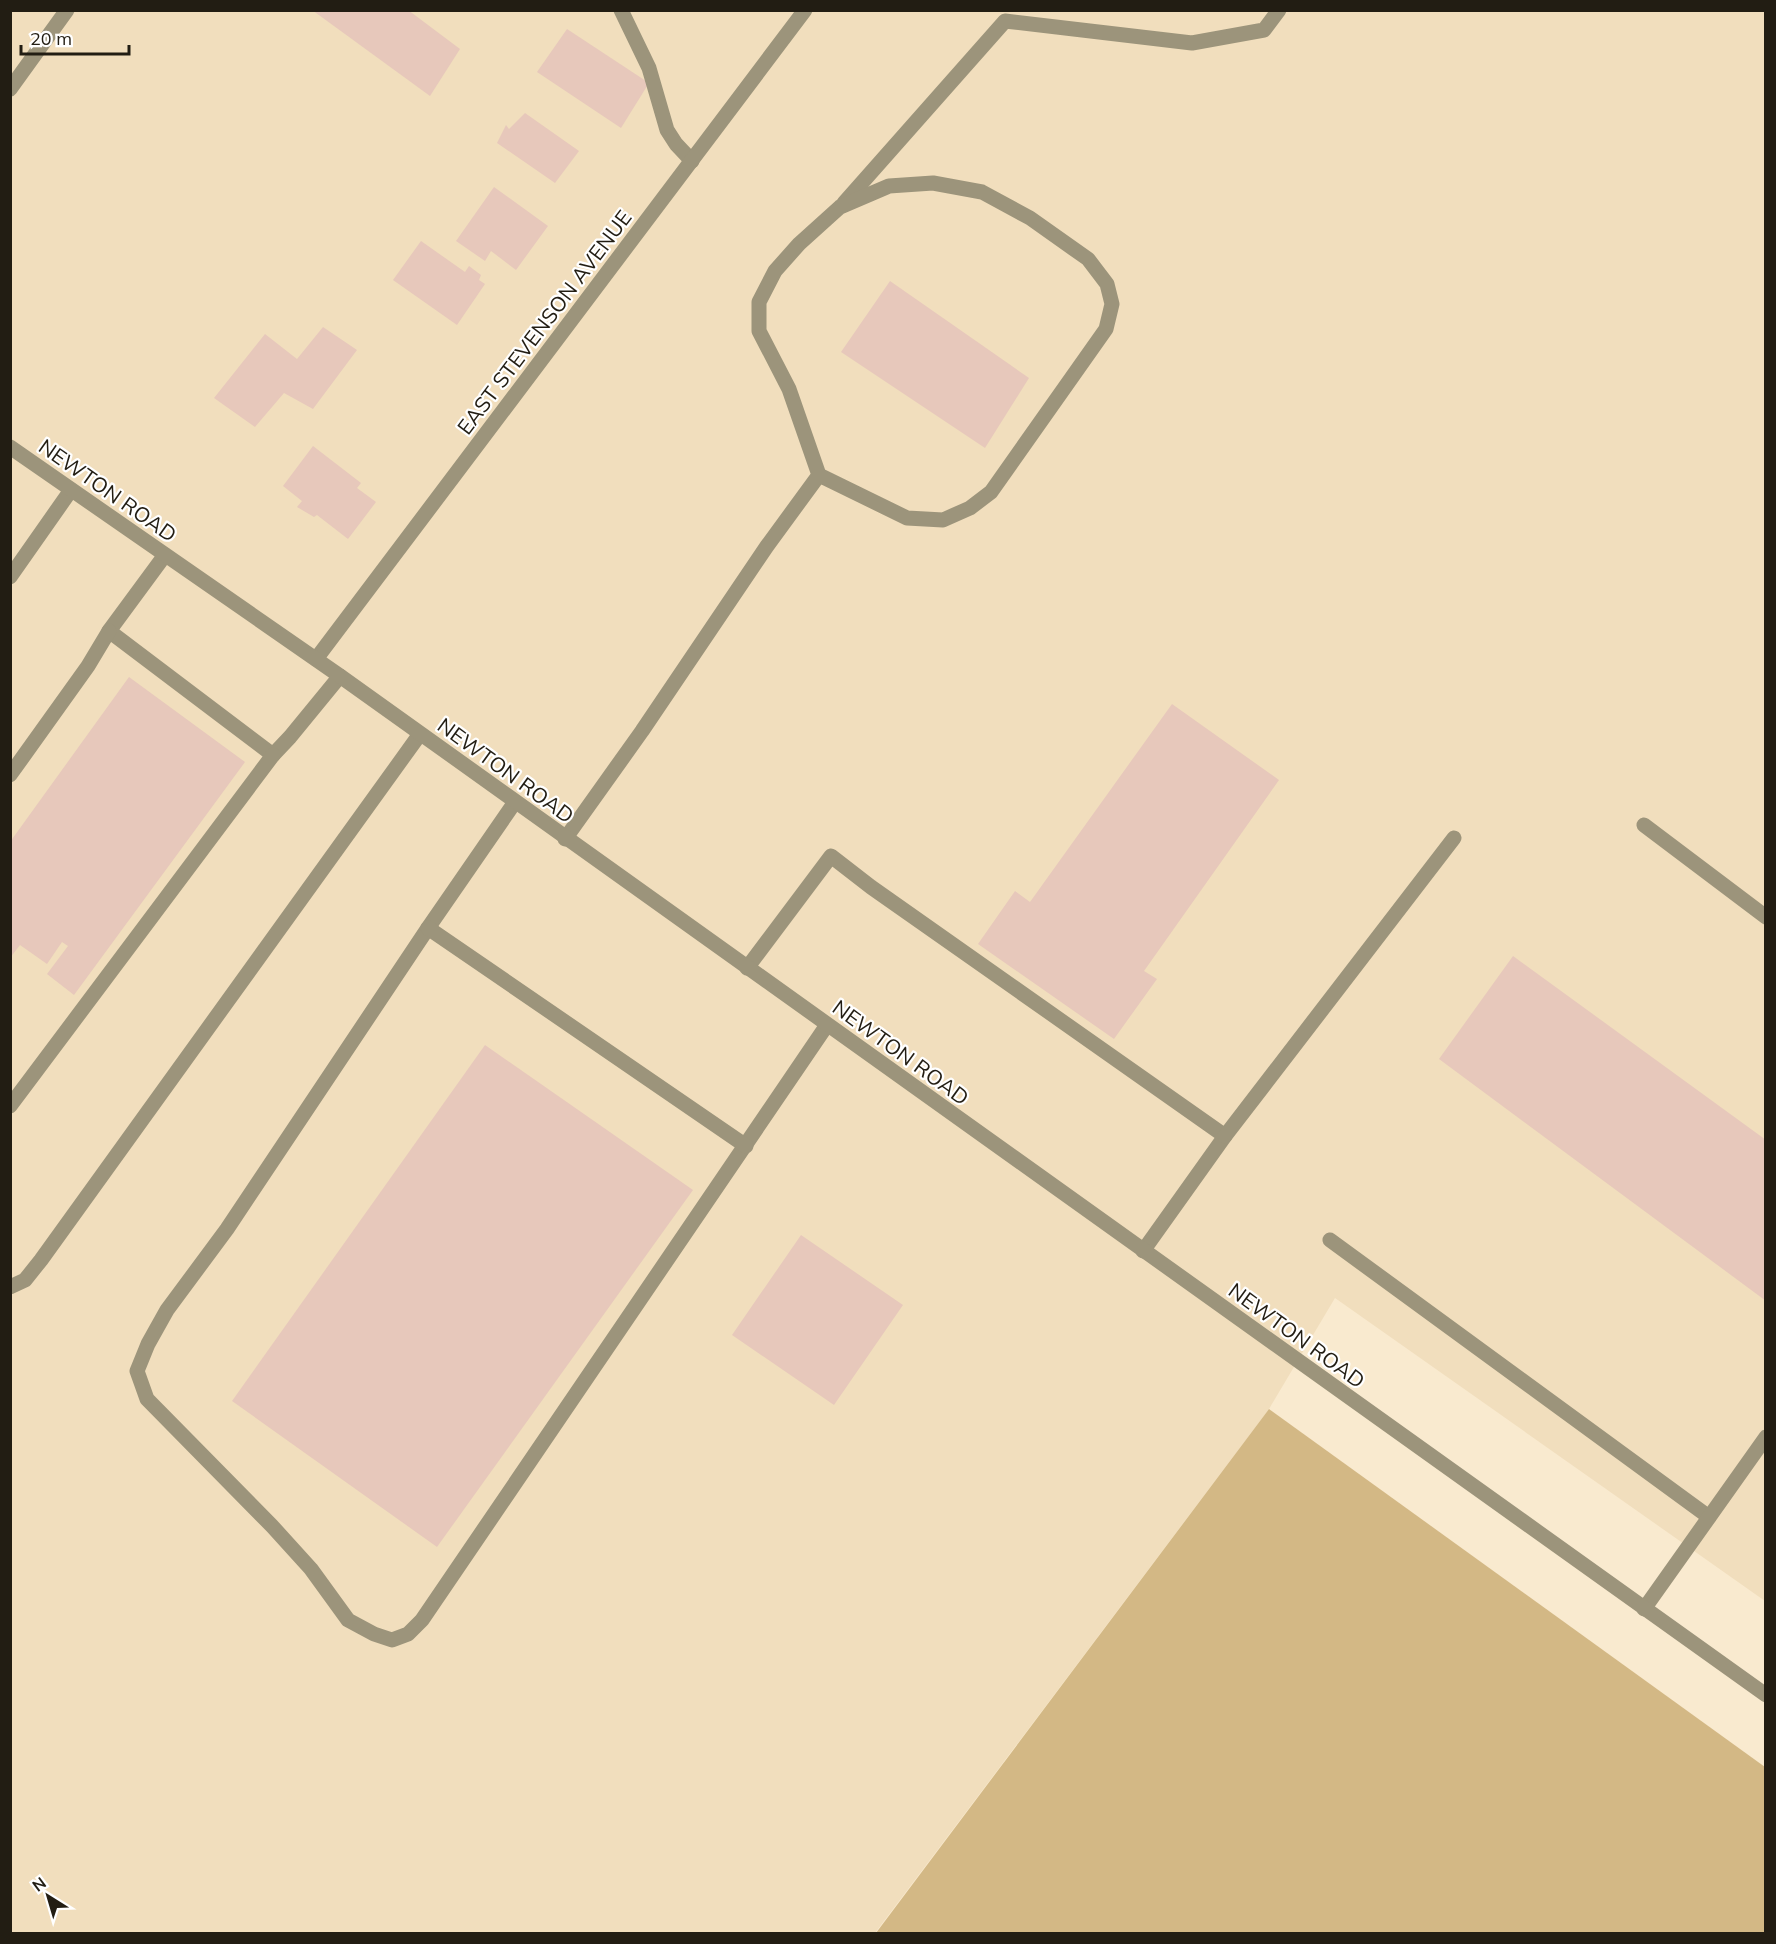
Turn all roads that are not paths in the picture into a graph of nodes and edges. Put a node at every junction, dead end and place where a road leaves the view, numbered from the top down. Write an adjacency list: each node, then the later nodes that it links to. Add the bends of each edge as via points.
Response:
1 (67, 10): 5 (street)
2 (621, 10): 6 (street, via 649,68 667,130)
3 (805, 10): 6 (street, EAST STEVENSON AVENUE)
4 (1279, 10): 7 (street, via 1264,30 1192,43 1005,21)
5 (10, 89)
6 (692, 161): 14 (street, EAST STEVENSON AVENUE)
7 (840, 207): 9 (street, via 775,271 759,302 759,331 789,389); 9 (street, via 889,186 933,183 982,192 1030,218 1088,258 1107,284 1112,304 1106,329 991,492 970,508 943,520 907,518)
8 (10, 447): 10 (street, NEWTON ROAD)
9 (819, 475): 21 (street)
10 (71, 490): 11 (street, NEWTON ROAD); 12 (street)
11 (165, 555): 13 (street); 14 (street, NEWTON ROAD)
12 (10, 577)
13 (109, 632): 17 (street); 18 (street)
14 (316, 659): 15 (street, NEWTON ROAD)
15 (340, 676): 16 (street, NEWTON ROAD); 17 (street)
16 (420, 734): 19 (street, NEWTON ROAD); 32 (street, via 41,1260 25,1280)
17 (273, 755): 27 (street)
18 (11, 772)
19 (515, 802): 21 (street, NEWTON ROAD); 24 (street)
20 (1644, 825): 23 (street)
21 (565, 838): 25 (street, NEWTON ROAD)
22 (1454, 838): 28 (street)
23 (1766, 917)
24 (428, 928): 29 (street); 29 (street, via 227,1229 167,1310 137,1371 147,1399 311,1569 348,1620 392,1640 408,1634 422,1620)
25 (747, 968): 26 (street, NEWTON ROAD); 28 (street, via 831,856)
26 (827, 1025): 29 (street); 31 (street, NEWTON ROAD)
27 (10, 1106)
28 (1225, 1136): 31 (street)
29 (746, 1146)
30 (1330, 1240): 34 (street)
31 (1143, 1251): 35 (street, NEWTON ROAD)
32 (10, 1287)
33 (1766, 1437): 34 (street)
34 (1709, 1517): 35 (street)
35 (1644, 1609): 36 (street, NEWTON ROAD)
36 (1766, 1695)

